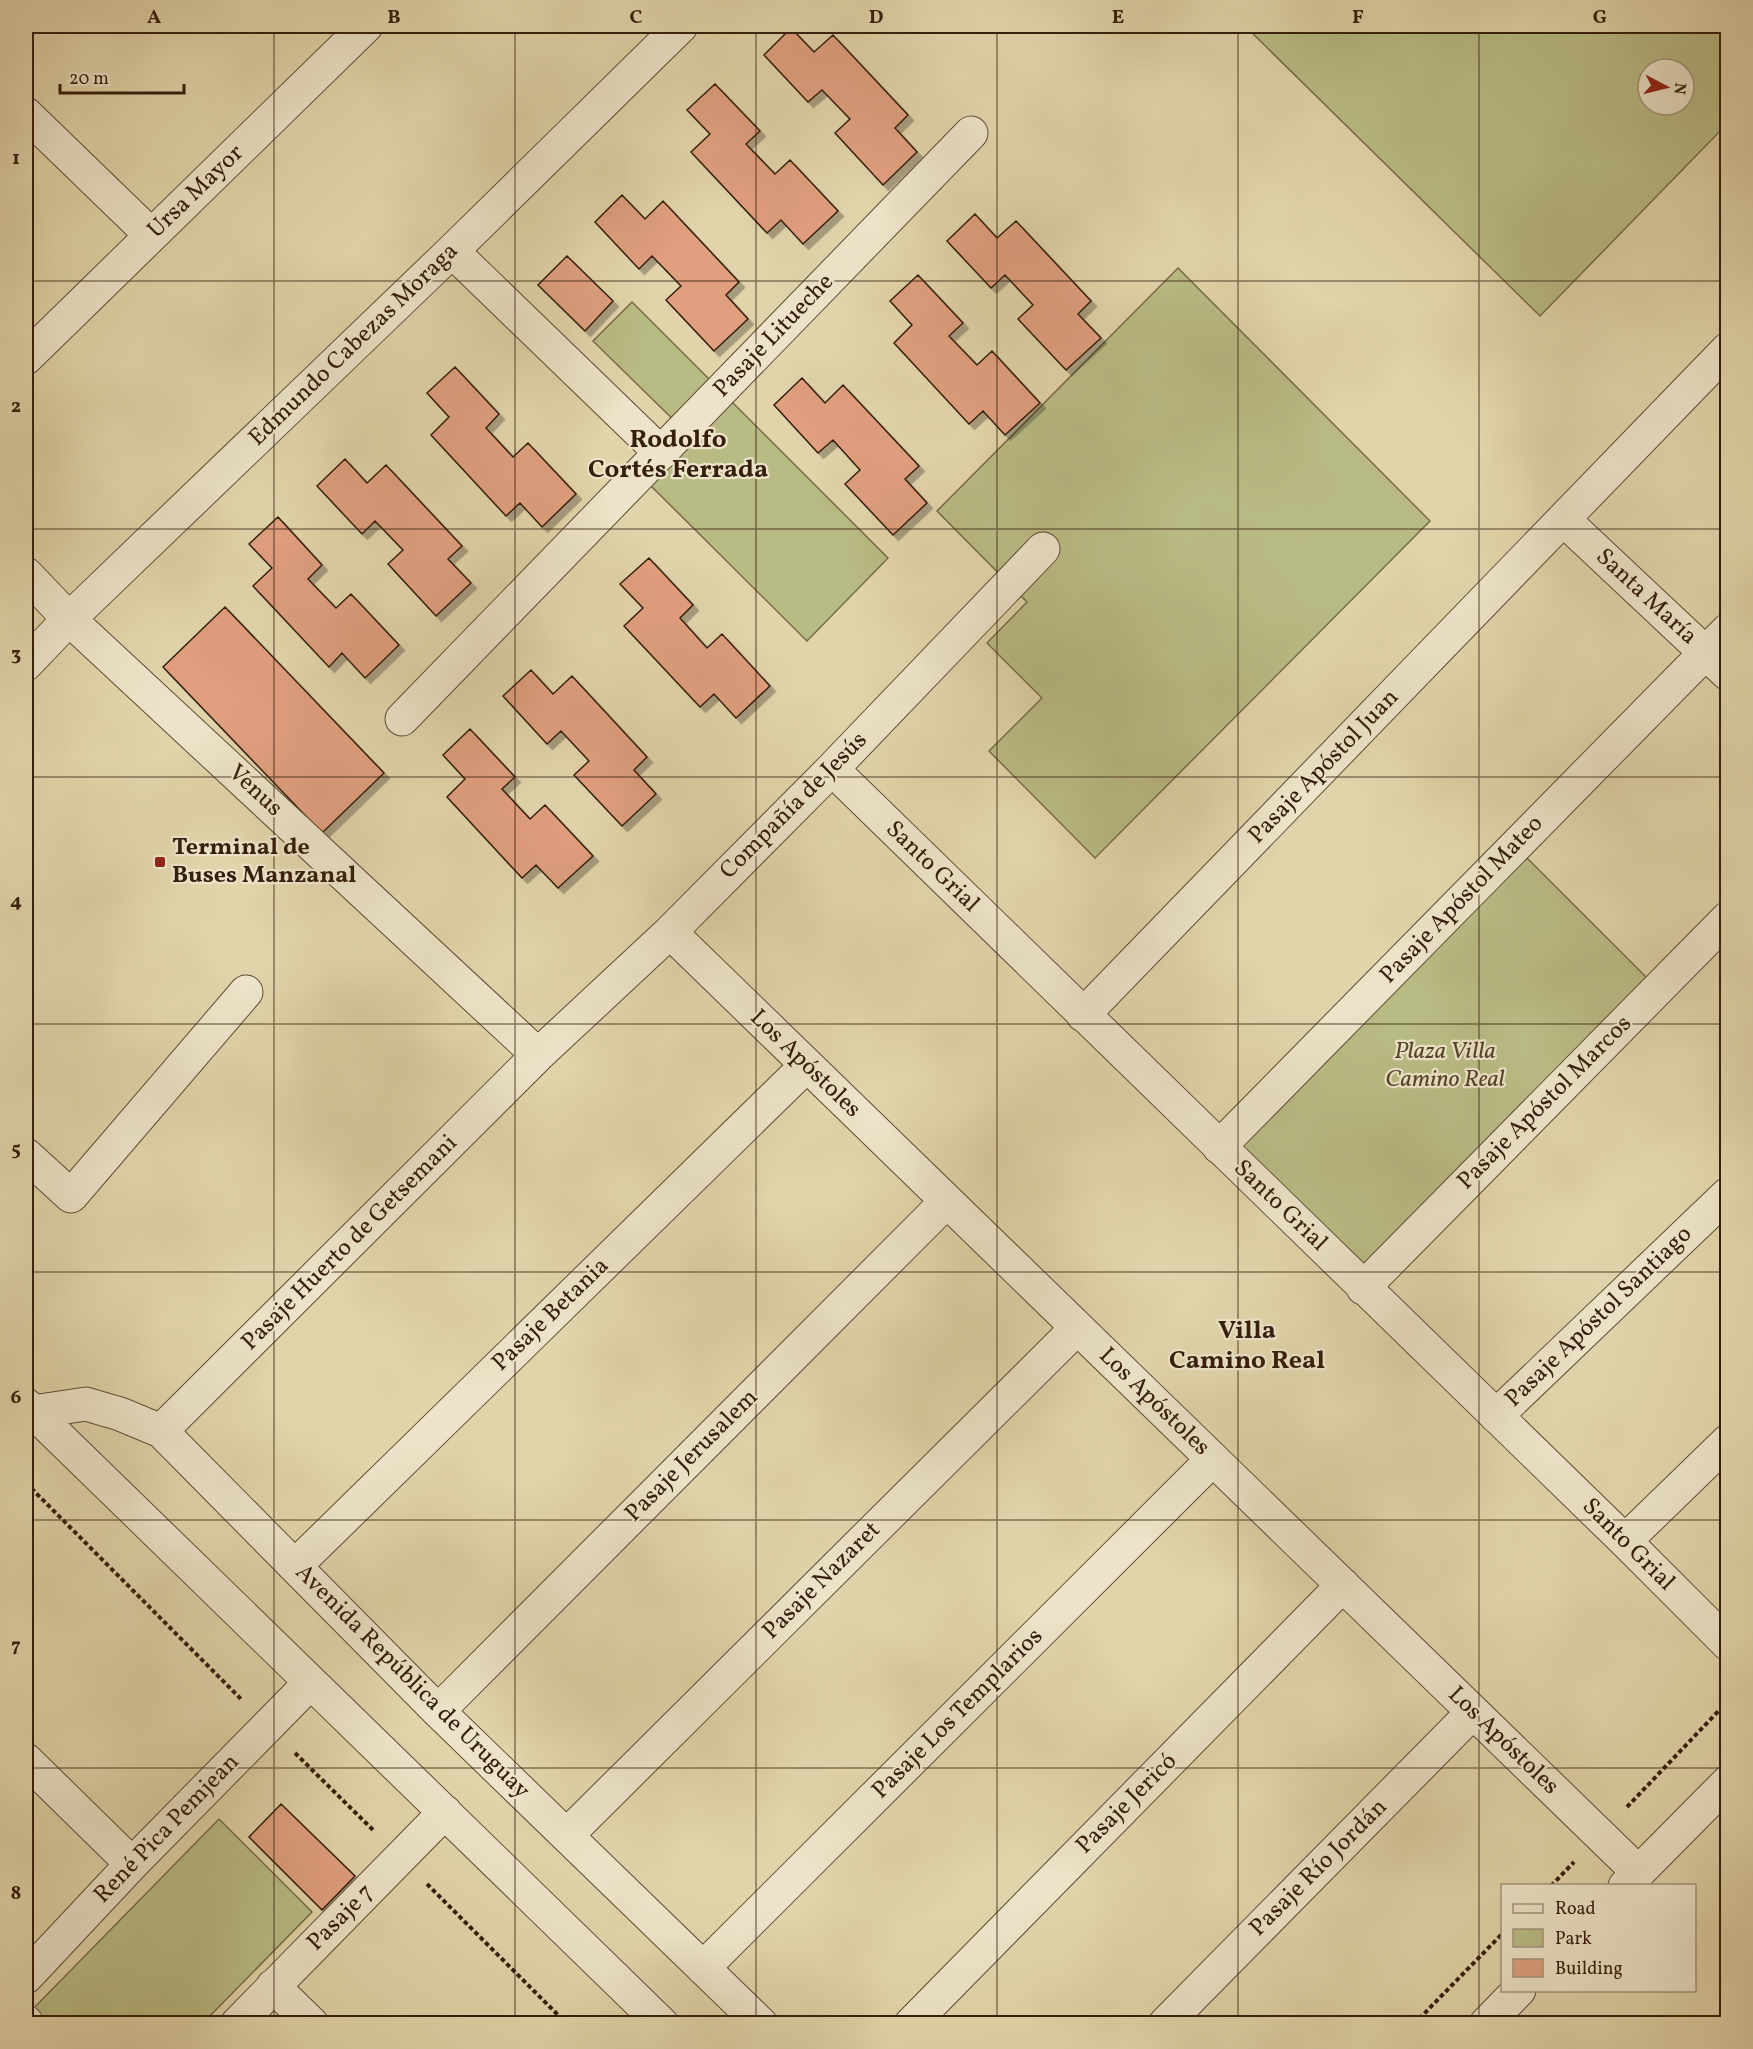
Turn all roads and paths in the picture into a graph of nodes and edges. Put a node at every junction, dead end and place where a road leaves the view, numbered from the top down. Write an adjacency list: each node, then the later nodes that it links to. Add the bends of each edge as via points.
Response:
1 (681, 26): 6 (street, Edmundo Cabezas Moraga)
2 (348, 31): 5 (street, Ursa Mayor)
3 (26, 114): 5 (street)
4 (971, 134): 9 (street, Pasaje Litueche)
5 (151, 236): 8 (street, Ursa Mayor)
6 (452, 251): 9 (street); 13 (street, Edmundo Cabezas Moraga)
7 (1728, 349): 10 (street, Pasaje Apóstol Juan)
8 (26, 358)
9 (661, 453): 17 (street, Pasaje Litueche)
10 (1564, 520): 15 (street, Santa María); 22 (street, Pasaje Apóstol Juan)
11 (1043, 549): 18 (street, Compañía de Jesús)
12 (26, 574): 13 (street, Venus)
13 (69, 619): 16 (street, Edmundo Cabezas Moraga); 23 (street, Venus)
14 (1728, 630): 15 (street, Pasaje Apóstol Mateo)
15 (1716, 663): 25 (street, Pasaje Apóstol Mateo)
16 (26, 664)
17 (402, 719)
18 (832, 769): 20 (street, Compañía de Jesús); 22 (street, Santo Grial)
19 (1728, 918): 29 (street, Pasaje Apóstol Marcos)
20 (670, 932): 23 (street, Compañía de Jesús); 24 (street, Los Apóstoles)
21 (246, 992): 26 (street, via 71,1196)
22 (1083, 1015): 25 (street, Santo Grial)
23 (538, 1055): 33 (street, Pasaje Huerto de Getsemani)
24 (807, 1065): 28 (street, Los Apóstoles); 37 (street, Pasaje Betania)
25 (1220, 1147): 29 (street, Santo Grial)
26 (26, 1155)
27 (1728, 1194): 32 (street, Pasaje Apóstol Santiago)
28 (947, 1201): 30 (street, Los Apóstoles); 42 (street, Pasaje Jerusalem)
29 (1363, 1288): 32 (street, Santo Grial)
30 (1077, 1328): 35 (street, Los Apóstoles); 47 (street, Pasaje Nazaret)
31 (29, 1409): 33 (street, Avenida República de Uruguay, via 86,1404); 40 (street, Avenida República de Uruguay)
32 (1496, 1416): 36 (street, Santo Grial)
33 (161, 1431): 37 (street, Avenida República de Uruguay)
34 (1728, 1441): 36 (street)
35 (1213, 1459): 38 (street, Los Apóstoles); 53 (street, Pasaje Los Templarios)
36 (1625, 1540): 39 (street, Santo Grial)
37 (295, 1566): 42 (street, Avenida República de Uruguay)
38 (1343, 1585): 43 (street, Los Apóstoles); 61 (street, Pasaje Jericó)
39 (1728, 1644)
40 (310, 1683): 46 (street, Avenida República de Uruguay); 49 (street, René Pica Pemjean)
41 (1728, 1701): 48 (path)
42 (438, 1711): 47 (street, Avenida República de Uruguay)
43 (1473, 1712): 48 (street, Los Apóstoles); 62 (street, Pasaje Río Jordán)
44 (26, 1760): 49 (street)
45 (1728, 1782): 50 (street)
46 (445, 1812): 55 (street, Pasaje 7); 59 (street, Avenida República de Uruguay)
47 (567, 1835): 53 (street, Avenida República de Uruguay)
48 (1600, 1836): 50 (street, Los Apóstoles); 51 (path)
49 (132, 1864): 54 (street, René Pica Pemjean)
50 (1632, 1879)
51 (1553, 1884)
52 (1501, 1936): 63 (path)
53 (703, 1968): 60 (street, Avenida República de Uruguay)
54 (26, 1977)
55 (273, 1986): 57 (street, Pasaje 7); 58 (street)
56 (1517, 1992): 64 (street)
57 (237, 2024)
58 (312, 2024)
59 (662, 2024)
60 (761, 2024)
61 (911, 2024)
62 (1165, 2024)
63 (1414, 2024)
64 (1486, 2024)

